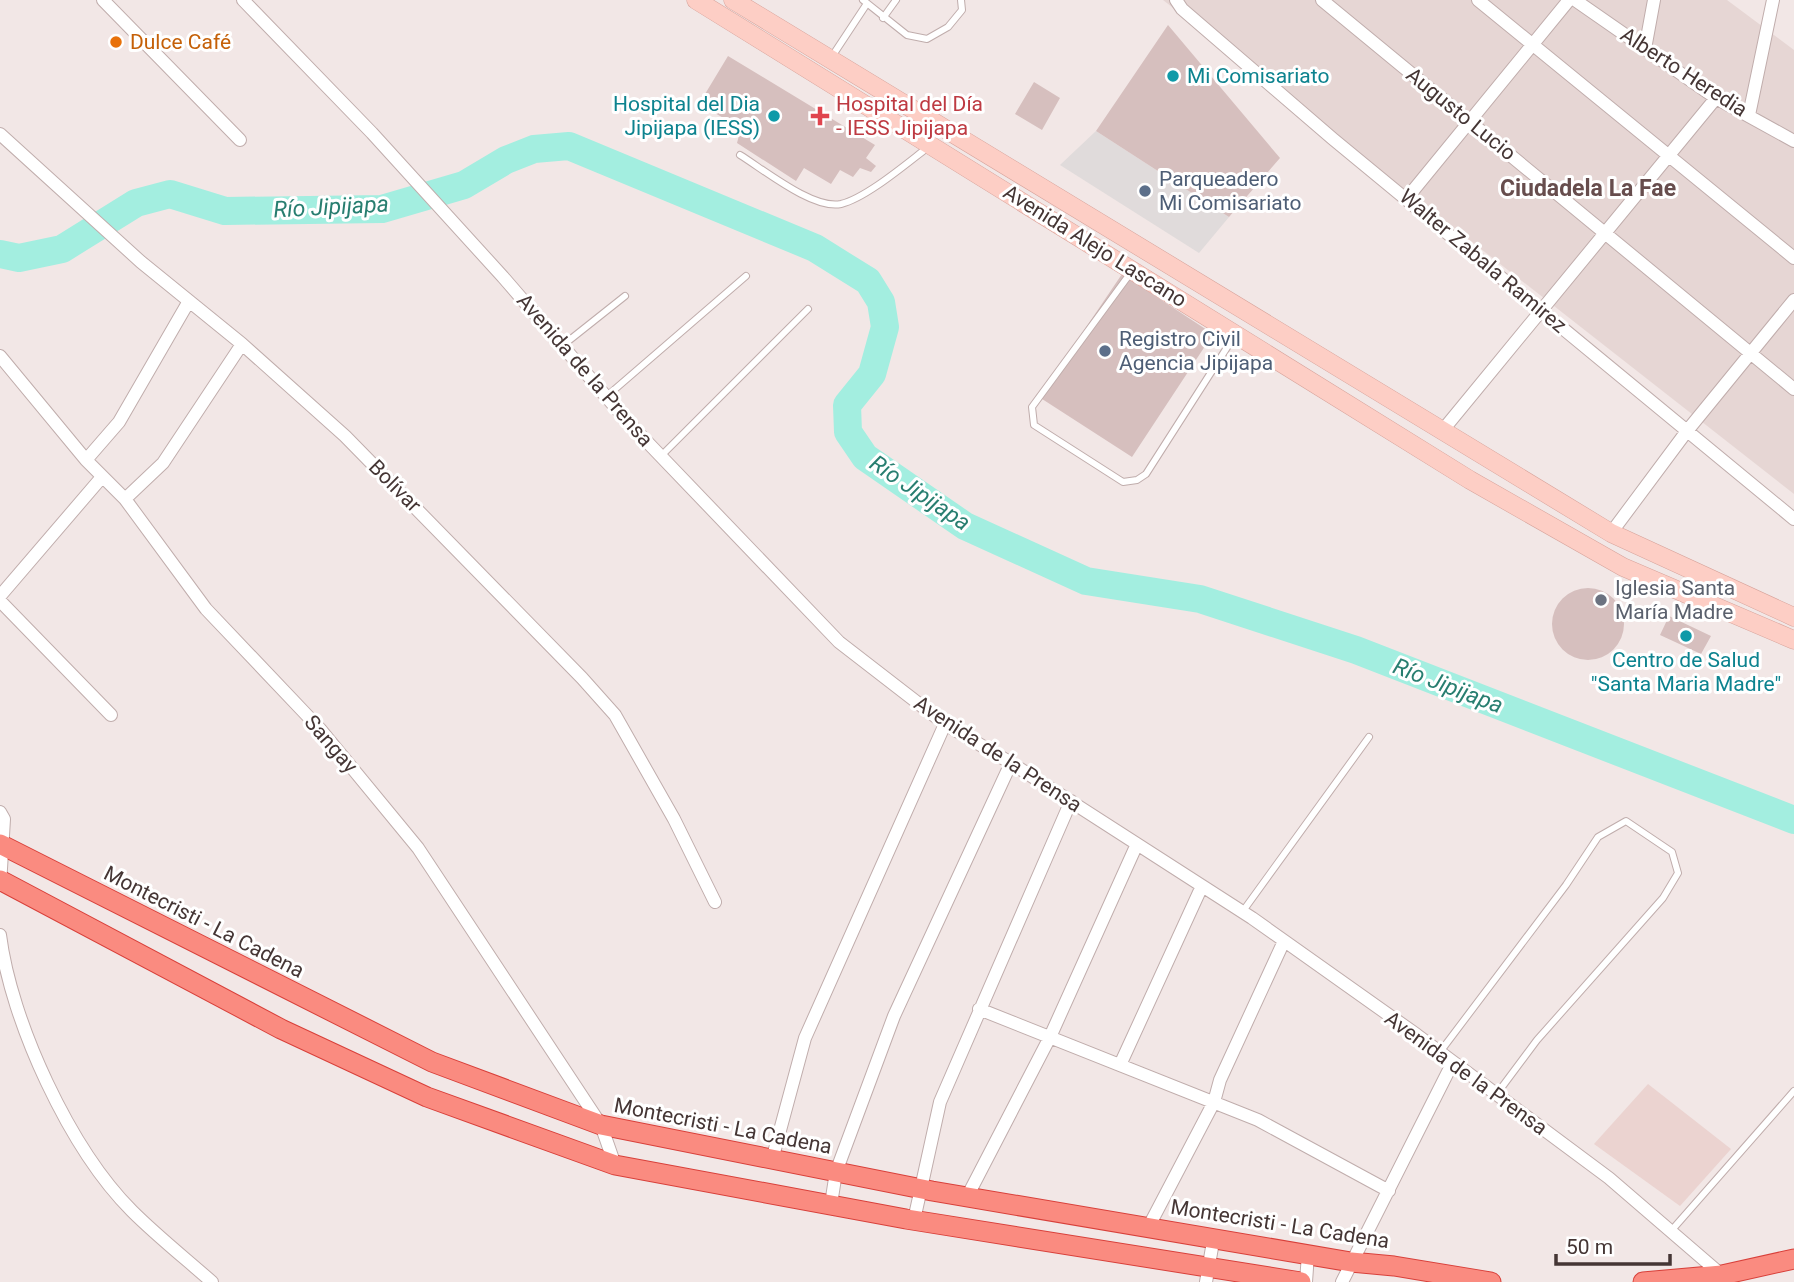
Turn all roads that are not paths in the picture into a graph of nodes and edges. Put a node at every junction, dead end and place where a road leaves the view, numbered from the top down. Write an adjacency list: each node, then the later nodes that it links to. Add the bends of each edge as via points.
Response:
1 (103, 0): 23 (street)
2 (243, 0): 40 (street, Avenida de la Prensa, via 435,202)
3 (696, 0): 25 (main road, Avenida Alejo Lascano)
4 (733, 0): 18 (main road, Avenida Alejo Lascano)
5 (896, 0): 15 (lane)
6 (961, 0): 15 (lane, via 962,10 948,27 927,39 907,34)
7 (1176, 0): 28 (street, Walter Zabala Ramirez)
8 (1322, 0): 21 (street, Augusto Lucio)
9 (1478, 0): 16 (street)
10 (1569, 0): 16 (street)
11 (1575, 0): 17 (street, Alberto Heredia)
12 (1654, 0): 17 (street)
13 (1773, 0): 20 (street)
14 (864, 3): 15 (lane); 18 (lane)
15 (883, 18)
16 (1534, 45): 21 (street); 27 (street)
17 (1645, 49): 19 (street, Alberto Heredia)
18 (830, 60): 45 (main road, Avenida Alejo Lascano)
19 (1716, 97): 20 (street, Alberto Heredia); 27 (street)
20 (1749, 115): 24 (street, Alberto Heredia)
21 (1470, 122): 28 (street); 29 (street, Augusto Lucio)
22 (0, 134): 35 (street, Bolívar)
23 (240, 140)
24 (1794, 141)
25 (932, 145): 26 (lane, via 842,204 809,198); 31 (main road, Avenida Alejo Lascano)
26 (740, 155)
27 (1668, 157): 29 (street); 30 (street)
28 (1407, 198): 37 (street, Walter Zabala Ramirez)
29 (1604, 232): 37 (street); 41 (street, Augusto Lucio)
30 (1794, 258)
31 (1133, 270): 38 (main road, Avenida Alejo Lascano); 38 (lane, via 1032,407 1034,425 1123,482 1146,474)
32 (746, 276): 44 (lane)
33 (625, 296): 40 (lane)
34 (1794, 300): 41 (street)
35 (189, 301): 39 (street, Bolívar); 48 (street, via 118,422)
36 (808, 309): 47 (lane)
37 (1542, 310): 45 (street); 46 (street, Walter Zabala Ramirez)
38 (1236, 333): 55 (main road, Avenida Alejo Lascano, via 1470,480 1623,567)
39 (242, 344): 50 (street, via 163,463); 67 (street, Bolívar, via 345,436 615,715)
40 (562, 346): 44 (street, Avenida de la Prensa)
41 (1750, 354): 43 (street, Augusto Lucio); 46 (street)
42 (0, 356): 48 (street, Sangay)
43 (1794, 388)
44 (606, 397): 47 (street, Avenida de la Prensa)
45 (1444, 430): 52 (main road, Avenida Alejo Lascano)
46 (1687, 431): 51 (street, Walter Zabala Ramirez); 52 (street)
47 (660, 457): 57 (street, Avenida de la Prensa, via 839,642)
48 (86, 460): 49 (street, Sangay)
49 (102, 477): 50 (street, Sangay); 53 (street)
50 (125, 499): 79 (street, Sangay, via 206,609 320,729 418,848)
51 (1794, 519)
52 (1611, 534): 54 (main road, Avenida Alejo Lascano)
53 (0, 598): 56 (street)
54 (1794, 617)
55 (1794, 640)
56 (111, 715)
57 (945, 724): 59 (street, Avenida de la Prensa); 80 (street, via 805,1038)
58 (1369, 737): 68 (lane)
59 (1011, 763): 60 (street, Avenida de la Prensa); 82 (street, via 894,1016)
60 (1071, 801): 62 (street, Avenida de la Prensa); 71 (street)
61 (0, 811): 63 (street, via 4,819)
62 (1137, 844): 66 (street, Avenida de la Prensa); 72 (street)
63 (2, 845): 64 (street); 79 (highway, Montecristi - La Cadena, via 432,1062)
64 (0, 880): 65 (street); 81 (highway, via 281,1029 403,1086)
65 (0, 886)
66 (1202, 886): 68 (street, Avenida de la Prensa); 75 (street)
67 (715, 902)
68 (1242, 912): 70 (street, Avenida de la Prensa)
69 (0, 935): 97 (street, via 17,1009 35,1056 90,1159 131,1210)
70 (1284, 941): 73 (street, Avenida de la Prensa); 78 (street)
71 (979, 1009): 72 (street); 83 (street, via 940,1102)
72 (1050, 1037): 75 (street); 85 (street)
73 (1440, 1052): 74 (street, Avenida de la Prensa); 77 (lane, via 1598,837 1626,821 1672,852 1678,873 1662,898 1537,1040)
74 (1453, 1062): 77 (street, Avenida de la Prensa); 84 (street)
75 (1120, 1065): 78 (street)
76 (1794, 1091): 89 (lane)
77 (1496, 1095): 89 (street, Avenida de la Prensa, via 1609,1178)
78 (1214, 1102): 84 (street, via 1258,1120); 88 (street)
79 (601, 1125): 80 (highway, Montecristi - La Cadena); 81 (street, Sangay)
80 (772, 1160): 82 (highway, Montecristi - La Cadena)
81 (615, 1165): 86 (highway)
82 (836, 1172): 83 (highway, Montecristi - La Cadena); 86 (street)
83 (919, 1188): 85 (highway, Montecristi - La Cadena); 87 (street)
84 (1389, 1191): 93 (street)
85 (967, 1196): 88 (highway, Montecristi - La Cadena)
86 (831, 1205): 87 (highway)
87 (914, 1220): 94 (highway)
88 (1149, 1226): 90 (highway, Montecristi - La Cadena)
89 (1670, 1233): 96 (street, Avenida de la Prensa)
90 (1214, 1236): 91 (highway, Montecristi - La Cadena); 94 (street)
91 (1308, 1254): 93 (highway, Montecristi - La Cadena); 98 (street)
92 (1794, 1259): 96 (highway)
93 (1351, 1262): 95 (highway, Montecristi - La Cadena); 99 (street)
94 (1208, 1274): 98 (highway)
95 (1393, 1274): 100 (highway, Montecristi - La Cadena)
96 (1725, 1279): 101 (highway)
97 (212, 1282)
98 (1304, 1282)
99 (1342, 1282)
100 (1491, 1282)
101 (1643, 1282)

